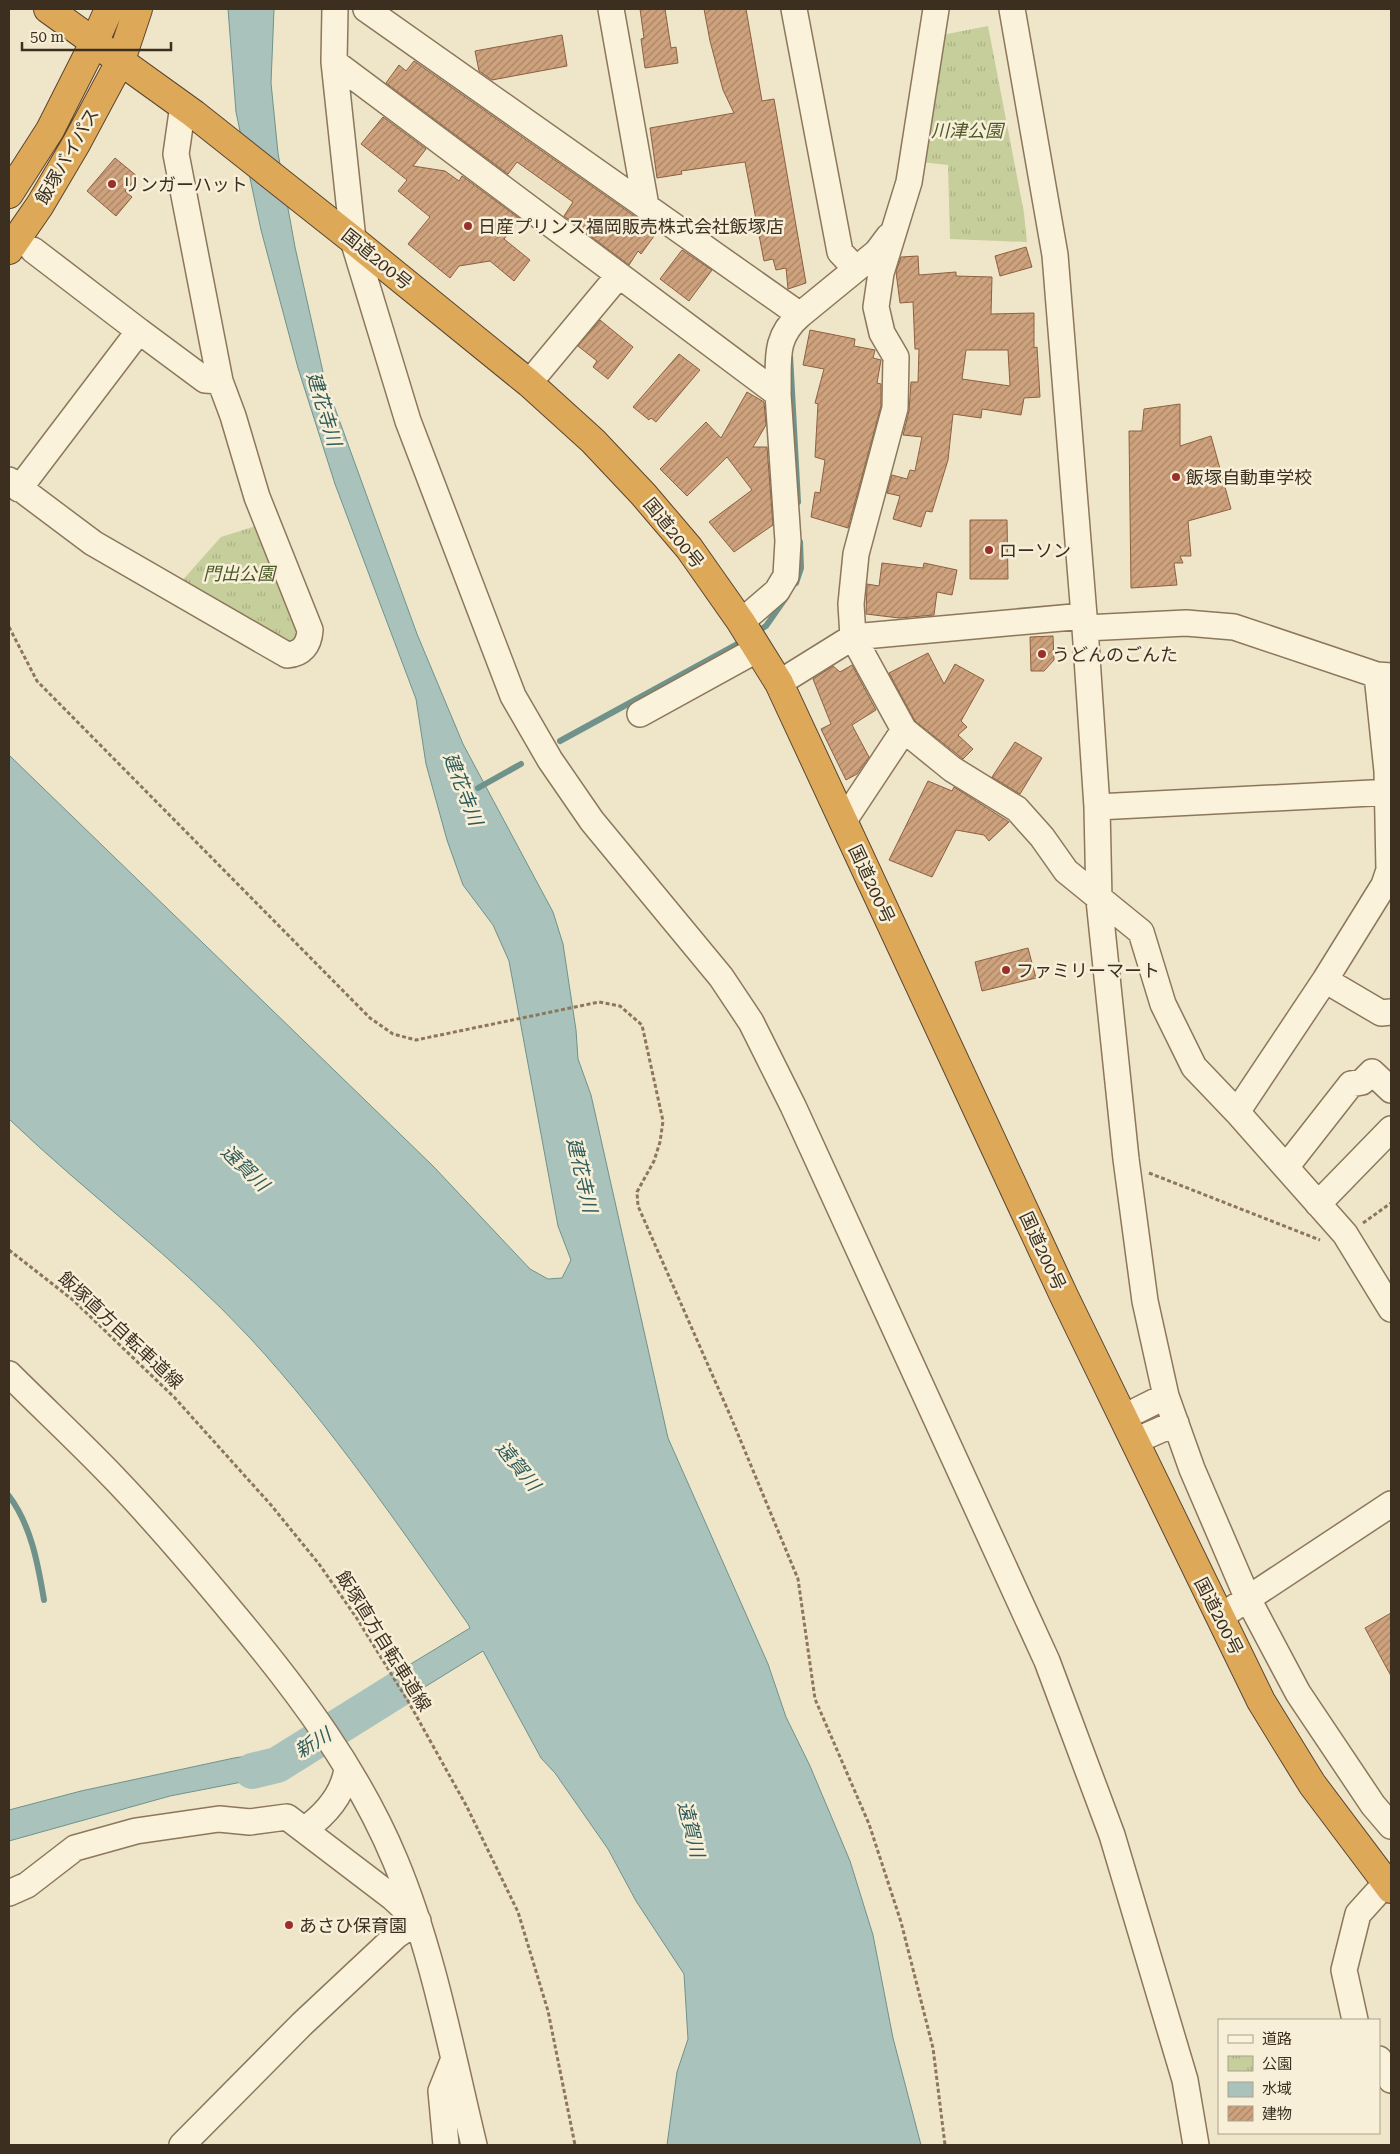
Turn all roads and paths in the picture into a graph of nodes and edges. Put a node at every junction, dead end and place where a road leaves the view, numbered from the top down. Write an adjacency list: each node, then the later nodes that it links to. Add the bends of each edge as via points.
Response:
1 (48, 9): 10 (highway, 国道200号)
2 (109, 9): 10 (highway)
3 (138, 9): 11 (highway)
4 (335, 9): 12 (street)
5 (366, 9): 15 (street)
6 (611, 9): 15 (street)
7 (794, 9): 19 (street, via 840,252)
8 (936, 9): 16 (street, via 909,182)
9 (1012, 9): 27 (street, via 1055,255)
10 (94, 43): 11 (highway, 国道200号); 14 (highway, 飯塚バイパス, via 50,130)
11 (121, 60): 13 (highway, 国道200号); 18 (highway, 飯塚バイパス, via 40,205)
12 (334, 62): 17 (street); 20 (street)
13 (189, 109): 17 (highway, 国道200号); 23 (street, via 176,154)
14 (9, 194)
15 (646, 206): 21 (street)
16 (897, 226): 19 (street, via 877,252); 30 (street, via 881,273 876,307 882,333 896,357 895,408 856,554 851,604)
17 (353, 240): 24 (highway, 国道200号); 73 (street, via 408,421 513,696 550,760 592,821 720,977 750,1022 797,1115 1048,1660 1112,1835 1185,2080)
18 (21, 250): 22 (street)
19 (856, 268): 21 (street)
20 (619, 275): 24 (street); 25 (street)
21 (800, 315): 25 (street, via 790,324 779,344)
22 (139, 331): 23 (street, via 205,380); 26 (street)
23 (220, 381): 26 (street, via 257,497 310,630 307,644 296,655 287,655 92,543)
24 (529, 383): 29 (highway, 国道200号, via 593,441 643,494 689,548)
25 (778, 394): 29 (street, via 788,541 786,576)
26 (14, 484)
27 (1085, 622): 30 (street); 31 (street, via 1234,627); 36 (street)
28 (9, 627): 72 (path, via 37,682 370,1018 394,1034 416,1040 599,1002 620,1006 642,1025 662,1121 654,1161 637,1192 638,1206 798,1579 815,1699 869,1824 901,1922 933,2048)
29 (750, 636): 32 (highway, 国道200号); 33 (street)
30 (853, 637): 32 (street); 34 (street)
31 (1384, 676): 35 (street)
32 (779, 683): 37 (highway, 国道200号)
33 (640, 714)
34 (904, 730): 37 (street); 38 (street, via 952,769 1017,809 1066,871)
35 (1389, 792): 36 (street); 39 (street, via 1389,870 1384,885)
36 (1097, 807): 38 (street)
37 (843, 822): 54 (highway, 国道200号, via 1064,1296)
38 (1099, 900): 42 (street, via 1141,932 1163,1004 1194,1068); 44 (street)
39 (1325, 980): 40 (street, via 1381,1013); 42 (street)
40 (1391, 1012)
41 (1391, 1090): 45 (street, via 1372,1072 1362,1082 1351,1084)
42 (1236, 1112): 45 (street)
43 (1391, 1128): 47 (street)
44 (1127, 1166): 48 (path, via 1335,1246); 52 (street, via 1144,1301)
45 (1286, 1167): 47 (street)
46 (1391, 1203): 48 (path)
47 (1318, 1204): 48 (street)
48 (1349, 1240): 50 (street)
49 (9, 1250): 71 (path, 飯塚直方自転車道線, via 72,1300 174,1397 272,1505 319,1564 388,1669 467,1807 518,1912 548,2011)
50 (1391, 1309)
51 (9, 1374): 58 (street, via 117,1481 192,1564 289,1682)
52 (1166, 1396): 53 (street); 54 (street)
53 (1176, 1423): 54 (street); 56 (street, via 1192,1469)
54 (1130, 1429): 57 (highway, 国道200号)
55 (1391, 1504): 56 (street)
56 (1247, 1597): 57 (street); 59 (street, via 1298,1693 1373,1805)
57 (1220, 1617): 61 (highway, 国道200号, via 1261,1701 1312,1784)
58 (347, 1769): 60 (street, via 336,1800); 63 (street, via 394,1858)
59 (1391, 1826)
60 (304, 1830): 62 (street, via 287,1817 250,1822 219,1819 136,1831 75,1848 27,1885); 63 (street)
61 (1389, 1886): 64 (street, via 1358,1914 1344,1970)
62 (9, 1893)
63 (418, 1921): 65 (street); 68 (street, via 397,1935 302,2024)
64 (1355, 2019)
65 (453, 2060): 69 (street, via 441,2091); 70 (street)
66 (1380, 2061): 67 (street)
67 (1391, 2080)
68 (182, 2145)
69 (446, 2145)
70 (474, 2145)
71 (575, 2145)
72 (945, 2145)
73 (1196, 2145)

